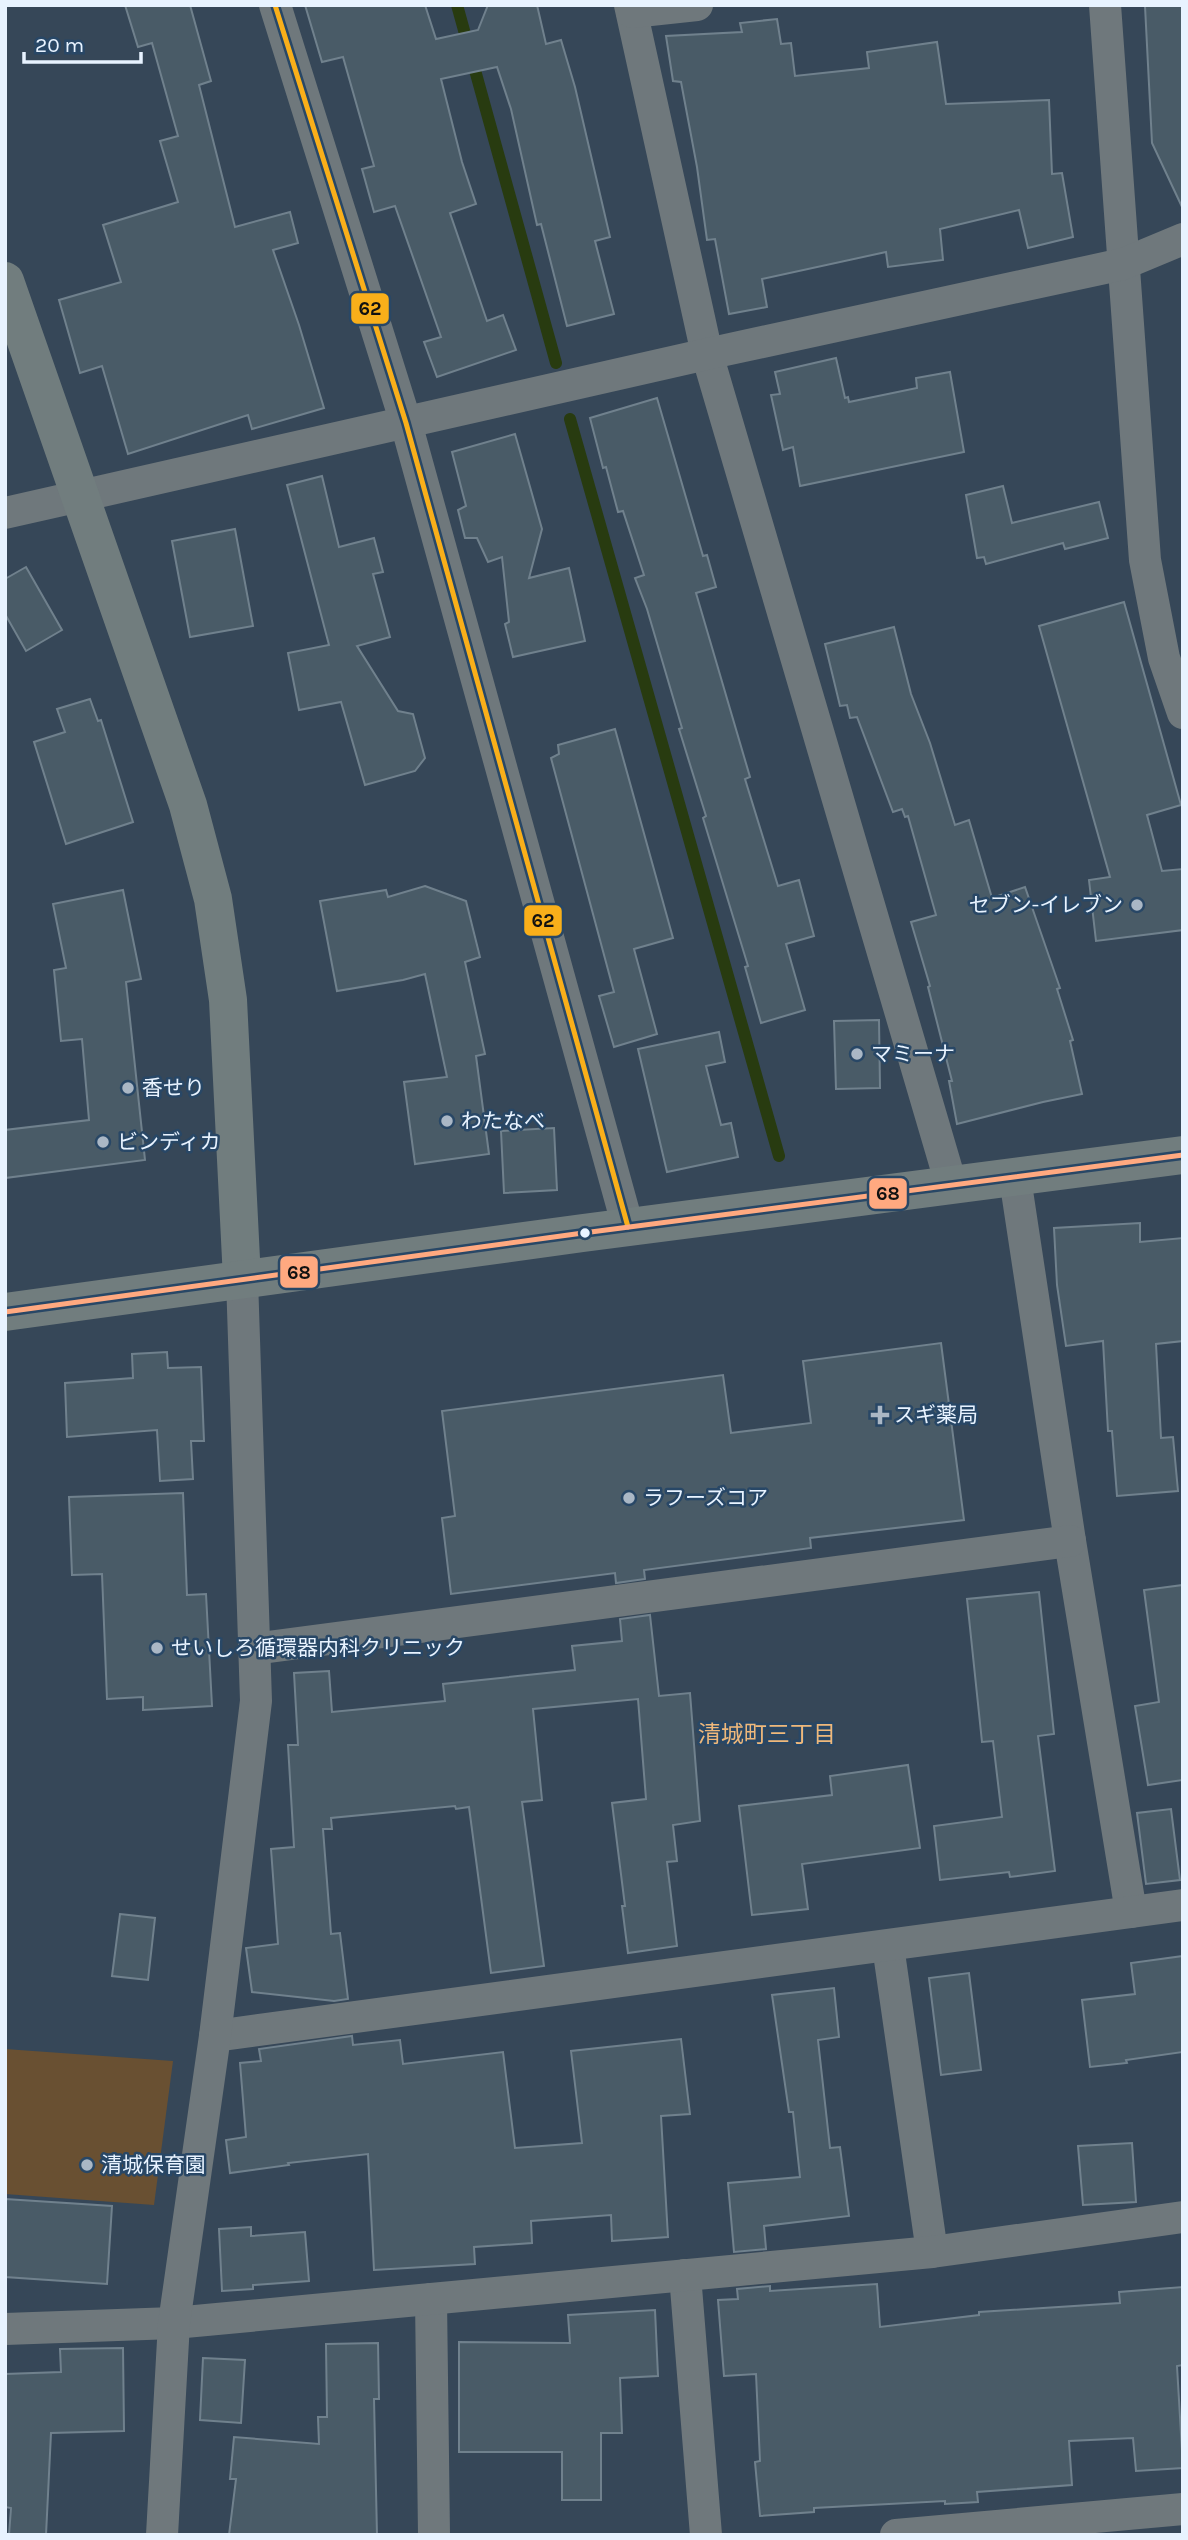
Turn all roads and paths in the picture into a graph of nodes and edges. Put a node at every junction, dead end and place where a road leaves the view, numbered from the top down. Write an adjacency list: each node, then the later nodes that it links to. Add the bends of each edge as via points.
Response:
1 (275, 5): 9 (street)
2 (697, 5): 4 (street)
3 (1105, 5): 6 (street)
4 (631, 8): 8 (street)
5 (1183, 239): 6 (street)
6 (1123, 264): 8 (street); 12 (street, via 1145,560 1164,658)
7 (5, 281): 10 (street)
8 (707, 354): 9 (street); 15 (street)
9 (406, 424): 10 (street); 16 (street)
10 (80, 496): 11 (street); 17 (street, via 188,805 213,899 228,1000)
11 (5, 513)
12 (1183, 713)
13 (1183, 1155): 14 (street)
14 (1015, 1178): 15 (street); 19 (street)
15 (951, 1184): 16 (street)
16 (628, 1227): 17 (street)
17 (242, 1279): 18 (street); 20 (street)
18 (5, 1312)
19 (1070, 1541): 20 (street); 22 (street)
20 (254, 1649): 24 (street, via 256,1701)
21 (1183, 1905): 22 (street)
22 (1131, 1912): 23 (street)
23 (888, 1946): 24 (street); 26 (street)
24 (215, 2036): 29 (street)
25 (1183, 2217): 26 (street)
26 (932, 2252): 27 (street)
27 (685, 2275): 28 (street); 34 (street)
28 (431, 2299): 29 (street); 33 (street)
29 (174, 2323): 30 (street); 32 (street)
30 (5, 2329)
31 (1183, 2510): 35 (street)
32 (162, 2535)
33 (434, 2535)
34 (706, 2535)
35 (896, 2535)

